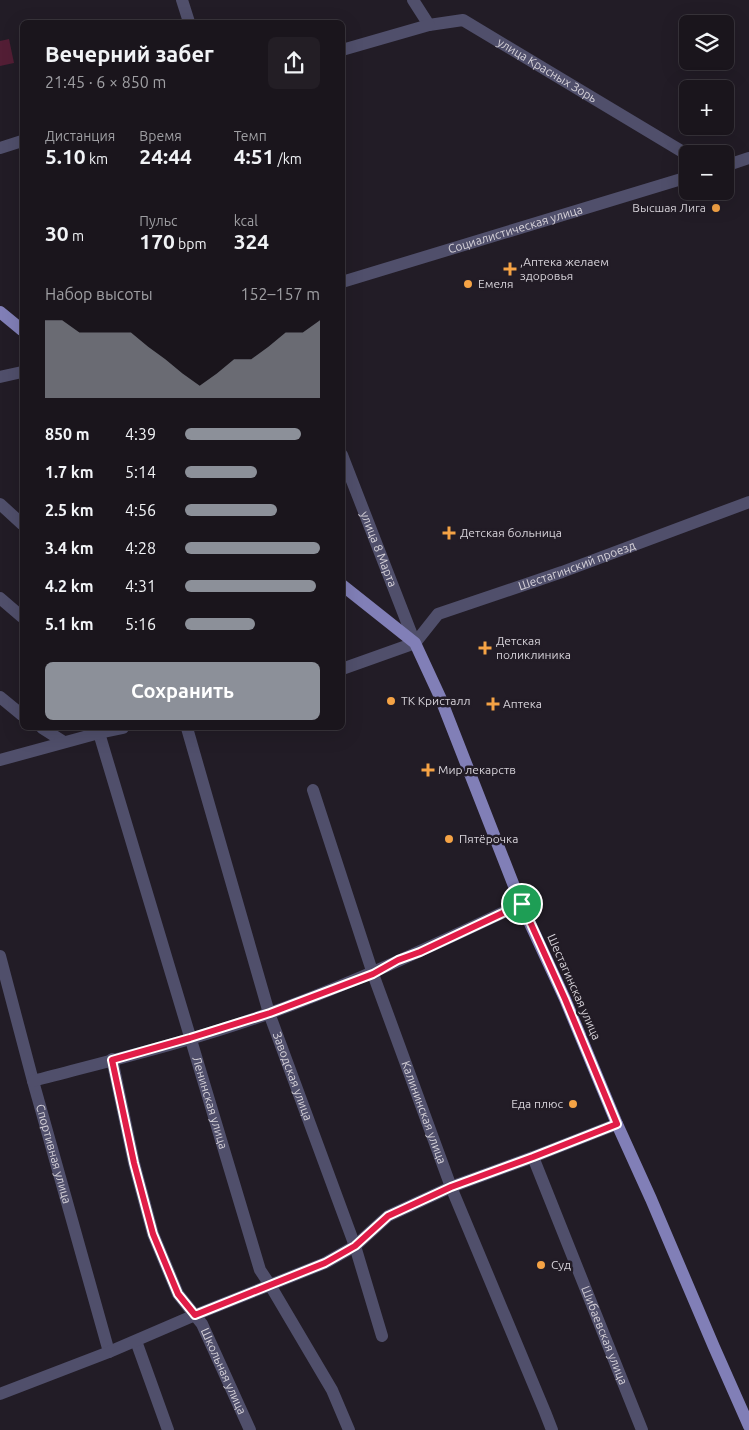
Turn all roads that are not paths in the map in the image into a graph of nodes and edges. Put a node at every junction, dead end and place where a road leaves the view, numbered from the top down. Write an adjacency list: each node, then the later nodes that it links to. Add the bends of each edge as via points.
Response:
1 (182, 0): 3 (street)
2 (413, 0): 4 (street)
3 (188, 20)
4 (430, 25): 5 (street, улица Красных Зорь); 8 (street, улица Красных Зорь, via 464,20)
5 (345, 49)
6 (20, 142): 7 (street)
7 (0, 148)
8 (679, 150)
9 (749, 158): 10 (street)
10 (734, 163)
11 (679, 180): 12 (street, Социалистическая улица)
12 (345, 281)
13 (0, 312): 14 (main road)
14 (20, 328)
15 (20, 372): 16 (street)
16 (0, 377)
17 (345, 463): 24 (street, улица 8 Марта)
18 (749, 502): 24 (street, Шестагинский проезд, via 438,614)
19 (0, 504): 20 (street)
20 (20, 522)
21 (345, 587): 24 (main road, Шестагинская улица)
22 (0, 598): 23 (street)
23 (20, 615)
24 (415, 643): 25 (street); 35 (main road, Шестагинская улица, via 440,697)
25 (345, 668)
26 (0, 697): 27 (street)
27 (20, 713)
28 (45, 730): 32 (street)
29 (113, 730): 31 (street)
30 (188, 730): 38 (street, Заводская улица)
31 (98, 733): 32 (street); 39 (street, Ленинская улица)
32 (64, 742): 33 (street)
33 (0, 760)
34 (313, 790): 37 (street, Калининская улица)
35 (522, 904): 37 (street); 42 (main road, Шестагинская улица)
36 (0, 956): 41 (street, Спортивная улица)
37 (373, 974): 38 (street); 44 (street, Калининская улица)
38 (270, 1013): 39 (street); 45 (street, Заводская улица)
39 (190, 1038): 40 (street); 46 (street, Ленинская улица, via 260,1270)
40 (112, 1060): 41 (street); 47 (street, Школьная улица, via 153,1234 178,1294)
41 (33, 1082): 50 (street, Спортивная улица)
42 (617, 1124): 43 (street); 52 (main road, Шестагинская улица)
43 (533, 1157): 44 (street); 57 (street, Шибаевская улица)
44 (451, 1187): 45 (street, via 388,1216); 56 (street, Калининская улица)
45 (355, 1246): 46 (street, via 325,1263); 48 (street, Заводская улица)
46 (270, 1285): 47 (street); 55 (street, Ленинская улица, via 332,1390)
47 (195, 1315): 49 (street); 54 (street, Школьная улица)
48 (382, 1336)
49 (136, 1341): 50 (street); 53 (street)
50 (109, 1352): 51 (street)
51 (0, 1394)
52 (749, 1426)
53 (168, 1430)
54 (250, 1430)
55 (349, 1430)
56 (552, 1430)
57 (642, 1430)

